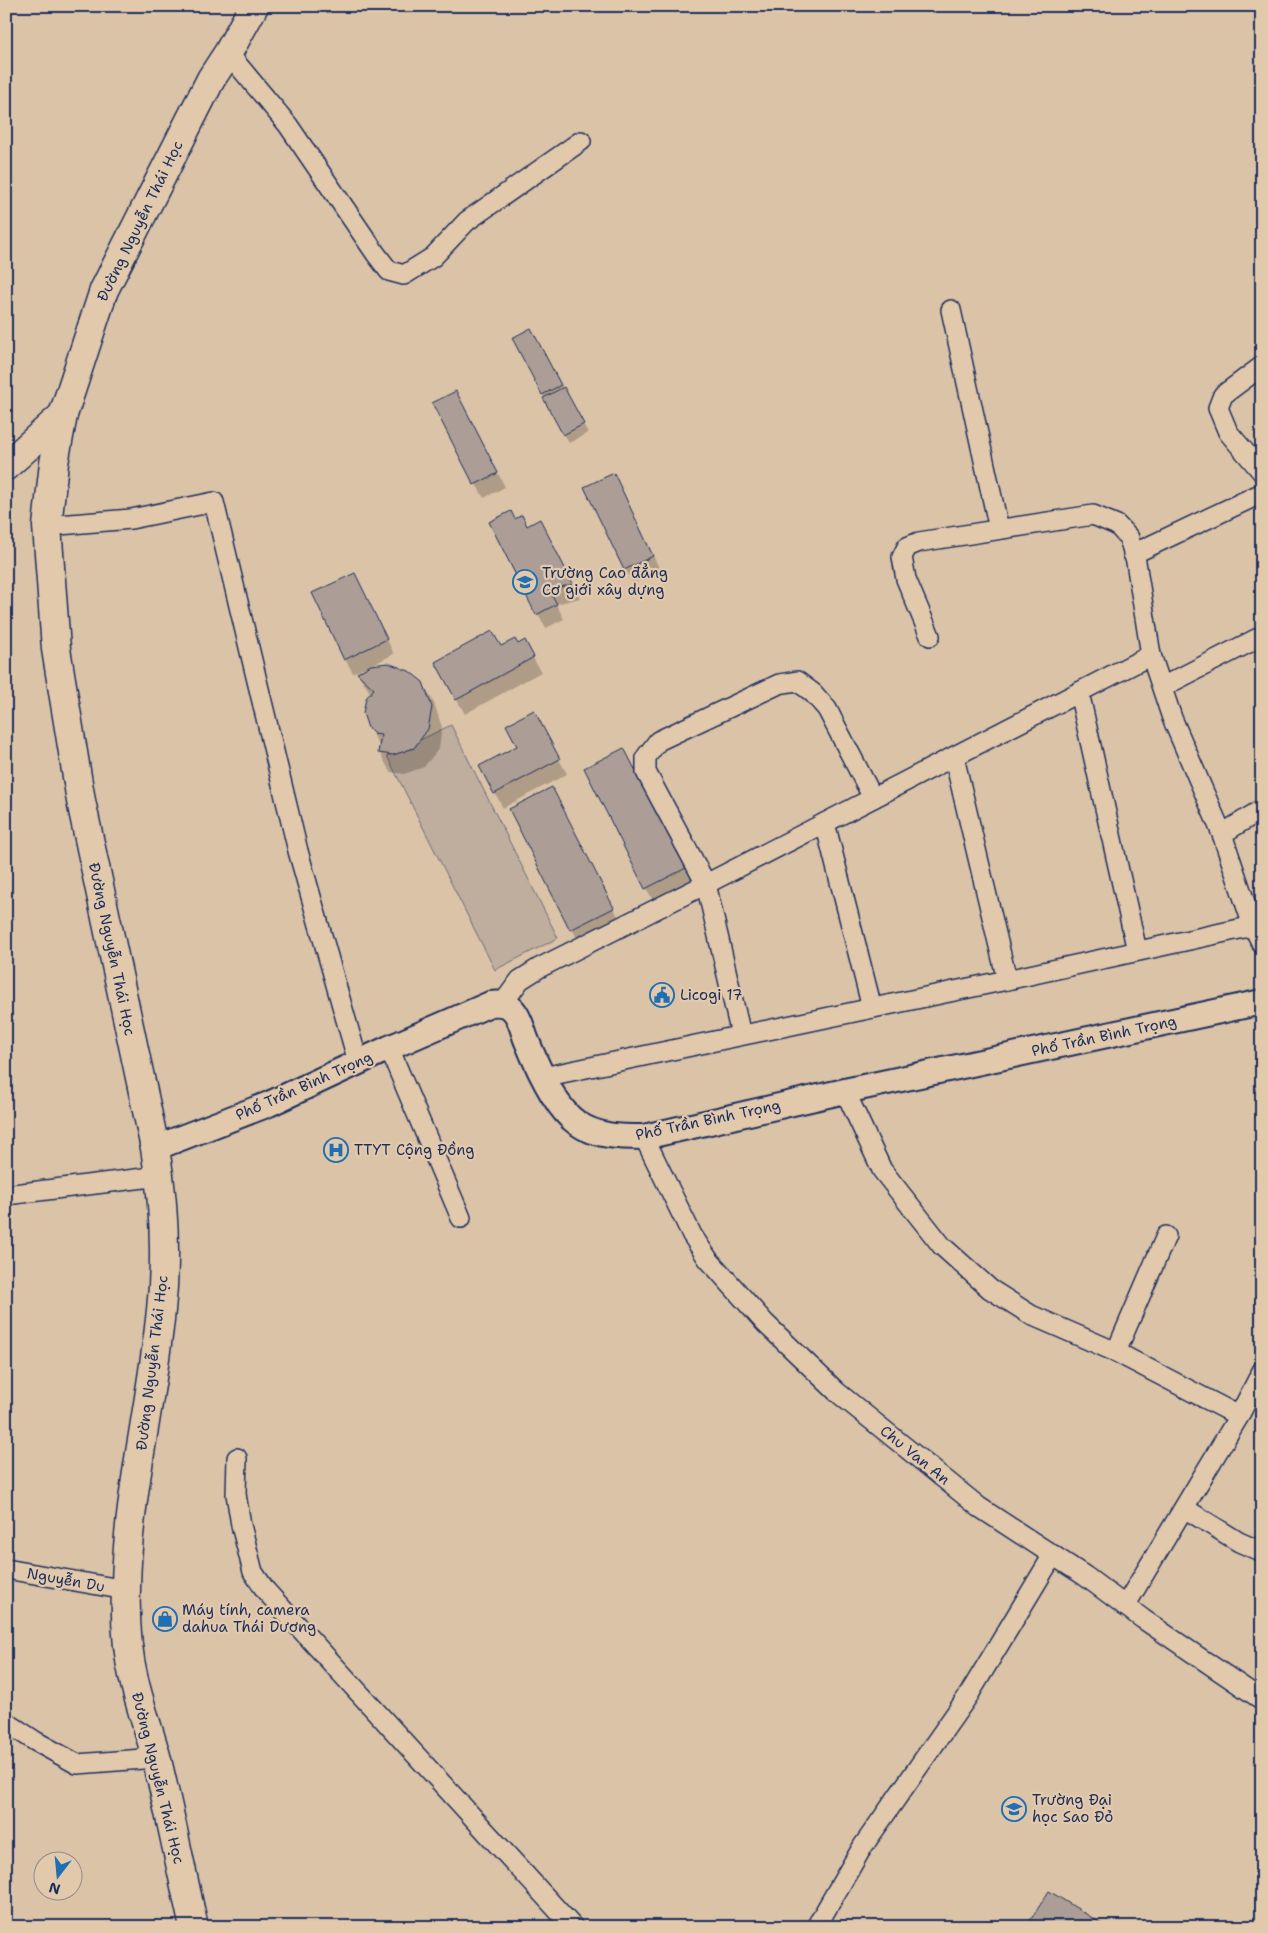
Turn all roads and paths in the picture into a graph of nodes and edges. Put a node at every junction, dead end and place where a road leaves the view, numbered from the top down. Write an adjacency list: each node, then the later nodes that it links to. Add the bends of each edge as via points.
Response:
1 (254, 6): 2 (main road, Đường Nguyễn Thái Học)
2 (228, 53): 3 (street, via 288,125 380,260 389,271 404,275 433,257 467,221); 6 (main road, Đường Nguyễn Thái Học, via 211,78 104,290)
3 (581, 141)
4 (951, 310): 11 (street)
5 (1262, 366): 8 (street, via 1223,395 1218,408 1228,432)
6 (63, 415): 7 (main road); 10 (main road, Đường Nguyễn Thái Học)
7 (6, 466)
8 (1262, 472)
9 (1262, 493): 12 (street)
10 (47, 526): 33 (street, via 131,519 214,502 298,851); 37 (main road, Đường Nguyễn Thái Học, via 56,649 81,801)
11 (999, 529): 12 (street, via 1093,516 1117,525 1130,538); 13 (street, via 919,542 907,547 902,557 906,579)
12 (1133, 554): 15 (street)
13 (930, 636)
14 (1262, 636): 16 (street)
15 (1151, 655): 16 (street); 17 (street)
16 (1162, 687): 22 (street)
17 (1079, 692): 18 (street); 26 (street)
18 (954, 757): 19 (street); 27 (street)
19 (873, 798): 21 (street); 23 (street, via 827,709 797,680 779,684 658,741 646,757 646,772)
20 (1262, 809): 22 (street)
21 (825, 823): 23 (street); 30 (street)
22 (1222, 834): 24 (street)
23 (706, 884): 29 (street, via 539,968 520,980); 31 (street)
24 (1253, 926): 25 (street); 26 (street)
25 (1262, 944)
26 (1137, 951): 27 (street)
27 (1007, 980): 30 (street)
28 (1262, 1002): 35 (street, Phố Trần Bình Trọng)
29 (503, 1003): 32 (street, Phố Trần Bình Trọng, via 490,1004); 34 (street, Phố Trần Bình Trọng, via 514,1011)
30 (872, 1008): 31 (street)
31 (741, 1035): 34 (street)
32 (389, 1048): 33 (street, Phố Trần Bình Trọng); 40 (street)
33 (358, 1062): 37 (street, Phố Trần Bình Trọng, via 269,1104)
34 (543, 1077): 36 (street, Phố Trần Bình Trọng, via 576,1123 614,1137)
35 (845, 1091): 36 (street, Phố Trần Bình Trọng); 42 (street, via 882,1170 942,1246 1008,1302)
36 (644, 1137): 48 (street, Chu Van An, via 692,1235 708,1259 765,1323 837,1392 972,1501)
37 (156, 1148): 38 (main road, Đường Nguyễn Thái Học)
38 (160, 1176): 39 (street); 50 (main road, Đường Nguyễn Thái Học, via 164,1231 161,1310 129,1539)
39 (6, 1195)
40 (461, 1218)
41 (1166, 1236): 42 (street)
42 (1116, 1352): 44 (street)
43 (1262, 1371): 44 (street)
44 (1239, 1416): 46 (street)
45 (237, 1458): 56 (street, via 236,1494 240,1525 253,1572 266,1591)
46 (1184, 1508): 47 (street, via 1239,1542); 51 (street)
47 (1262, 1552)
48 (1053, 1555): 51 (street, Chu Van An); 57 (street, via 968,1696 863,1846)
49 (6, 1569): 50 (street, Nguyễn Du)
50 (126, 1590): 54 (main road, Đường Nguyễn Thái Học, via 133,1678)
51 (1125, 1606): 52 (street, Chu Van An)
52 (1262, 1700)
53 (6, 1722): 54 (street, via 77,1764)
54 (156, 1758): 55 (main road, Đường Nguyễn Thái Học)
55 (194, 1927)
56 (573, 1927)
57 (816, 1927)

